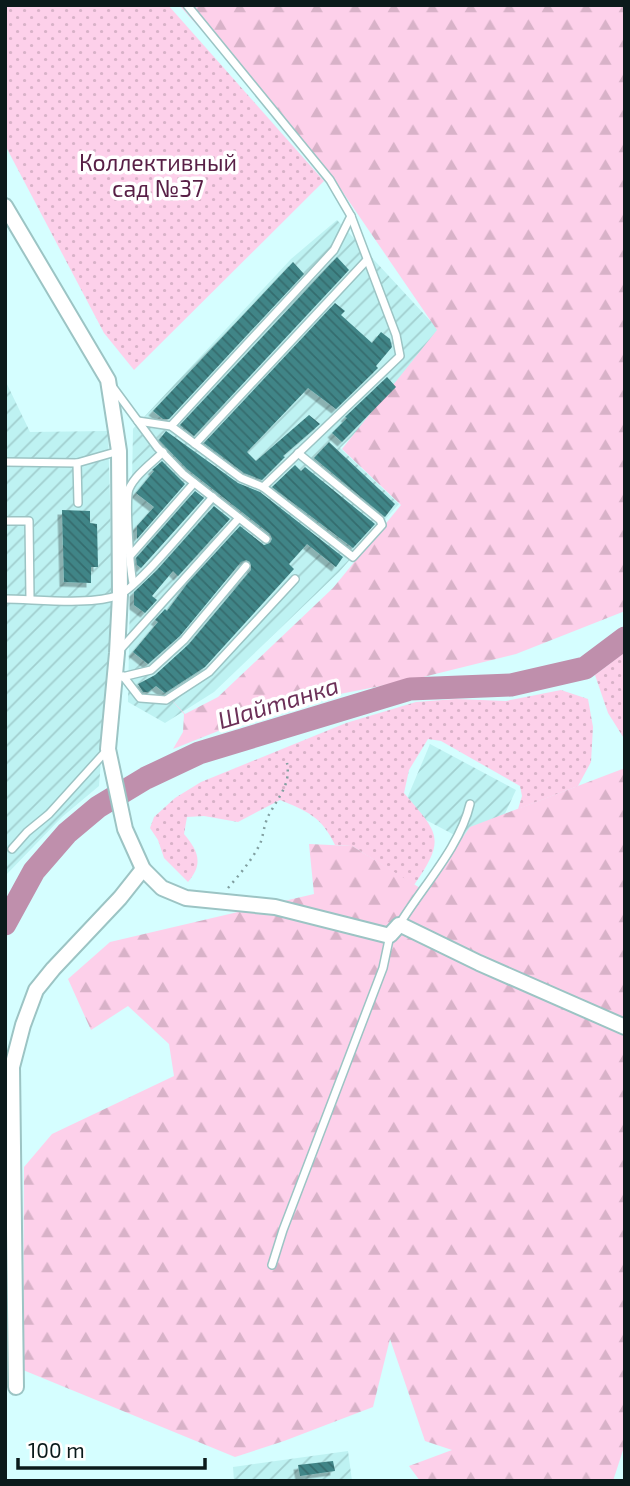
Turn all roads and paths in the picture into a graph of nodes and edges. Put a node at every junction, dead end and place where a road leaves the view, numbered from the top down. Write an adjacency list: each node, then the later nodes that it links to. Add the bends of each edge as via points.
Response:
1 (187, 5): 3 (lane, via 330,180)
2 (5, 206): 5 (street)
3 (351, 216): 4 (lane); 7 (lane, via 334,250)
4 (366, 261): 8 (lane); 11 (lane, via 400,356)
5 (108, 380): 6 (lane); 9 (street)
6 (138, 421): 7 (lane); 10 (lane)
7 (172, 426): 8 (lane)
8 (195, 444): 15 (lane, via 241,478)
9 (119, 451): 13 (lane); 25 (street)
10 (163, 452): 14 (lane); 21 (lane, via 128,491)
11 (298, 453): 15 (lane); 15 (lane, via 380,520 382,525 359,552 353,557)
12 (5, 461): 13 (lane)
13 (77, 463): 17 (lane)
14 (194, 483): 16 (lane); 21 (lane)
15 (263, 487)
16 (212, 497): 18 (lane); 24 (lane)
17 (78, 503)
18 (239, 518): 20 (lane); 28 (lane)
19 (5, 521): 27 (lane, via 29,521)
20 (266, 539)
21 (130, 556): 24 (lane)
22 (247, 566): 29 (lane, via 184,640 151,670)
23 (295, 579): 29 (lane, via 209,672 166,700 140,698)
24 (133, 583): 25 (lane)
25 (120, 595): 27 (lane); 28 (street)
26 (5, 599): 27 (lane)
27 (30, 599)
28 (117, 653): 29 (street)
29 (119, 677): 30 (street)
30 (108, 749): 33 (lane); 34 (street, via 125,829)
31 (287, 763): 35 (path, via 284,793 268,815 256,850)
32 (470, 804): 36 (lane, via 454,844)
33 (12, 849)
34 (143, 869): 35 (street, via 162,888); 39 (street, via 36,990 12,1067)
35 (213, 902): 36 (street, via 275,907)
36 (395, 930): 37 (street); 38 (lane)
37 (625, 1027)
38 (272, 1265)
39 (16, 1387)

